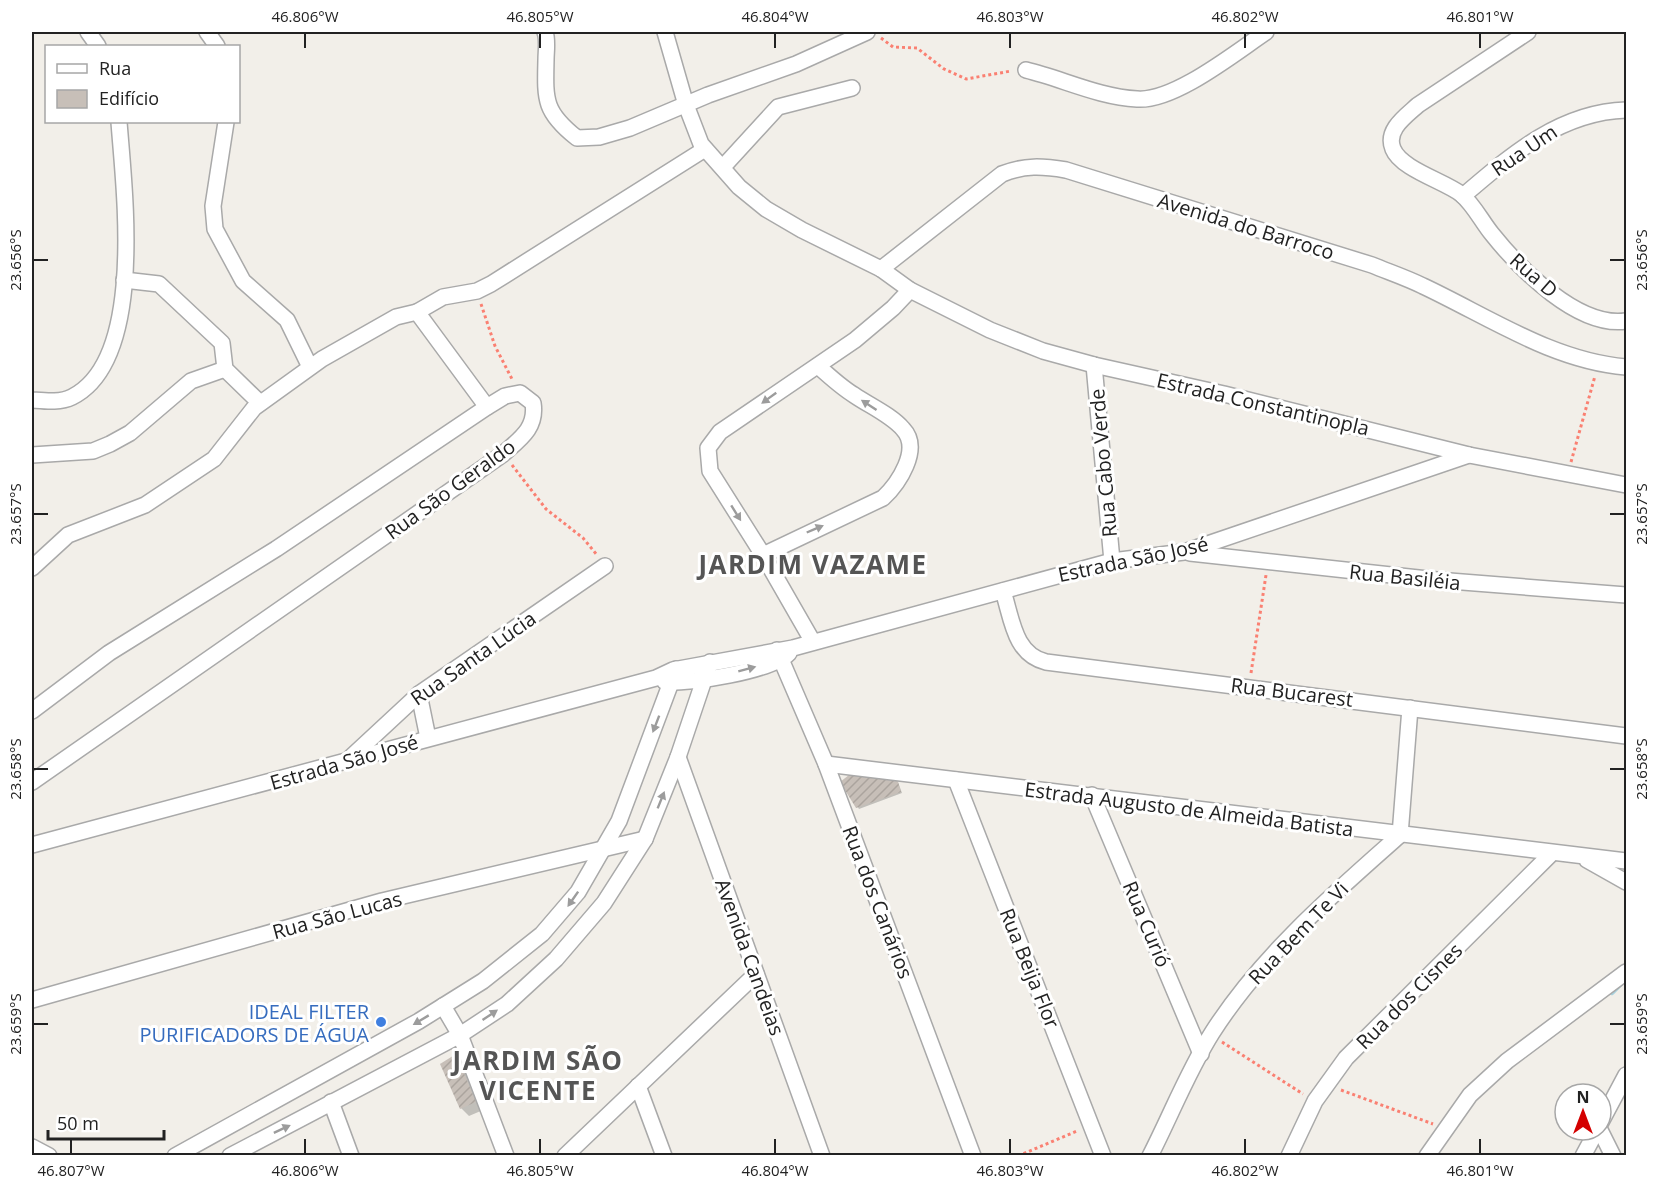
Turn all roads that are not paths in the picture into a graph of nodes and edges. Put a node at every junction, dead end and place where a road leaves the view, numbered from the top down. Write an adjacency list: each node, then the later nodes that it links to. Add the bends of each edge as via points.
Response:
1 (88, 32): 8 (street)
2 (207, 32): 9 (street)
3 (545, 32): 12 (street, via 545,87 550,110 558,123 577,138 599,137 630,128)
4 (665, 32): 12 (street)
5 (1266, 32): 10 (street, via 1200,76 1156,97 1139,100)
6 (1528, 32): 18 (street, via 1418,105 1394,130 1393,150 1400,159)
7 (873, 34): 12 (street)
8 (97, 45)
9 (216, 45)
10 (1026, 70)
11 (852, 88): 17 (street, via 778,107)
12 (686, 105): 16 (street)
13 (1626, 110): 18 (street, Rua Um, via 1572,120 1544,134)
14 (119, 123): 20 (street, via 125,204)
15 (226, 123): 26 (street, via 213,206 216,229 243,281 287,320)
16 (703, 146): 17 (street, Estrada Constantinopla); 22 (street, via 477,291 443,297)
17 (723, 167): 19 (street, Estrada Constantinopla, via 739,187 766,209)
18 (1463, 196): 23 (street, Rua D, via 1508,254 1551,293 1594,317)
19 (881, 269): 21 (street, Estrada Constantinopla); 27 (street, Avenida do Barroco, via 1002,174 1020,166 1044,166 1372,265 1532,341 1598,364)
20 (124, 280): 28 (street, via 159,284 222,344); 29 (street, via 117,336 103,368 72,397 50,402)
21 (910, 290): 24 (street, Estrada Constantinopla, via 990,330); 25 (street, via 893,308)
22 (417, 312): 26 (street, via 396,317); 31 (street)
23 (1626, 321)
24 (1094, 365): 33 (street, Estrada Constantinopla); 37 (street, Rua Cabo Verde)
25 (818, 366): 36 (street, one-way to 36, via 712,440 710,471); 36 (street, one-way to 25, via 883,498 905,469 909,442 905,431)
26 (310, 367): 30 (street)
27 (1626, 368)
28 (225, 369): 30 (street); 32 (street, via 191,381 130,433 110,444 93,451)
29 (32, 400)
30 (260, 403): 39 (street, via 214,459 145,505 69,535)
31 (486, 407): 49 (street, via 276,549 109,653); 56 (street, Rua São Geraldo, via 520,393 533,403 529,430 503,454)
32 (32, 455)
33 (1469, 455): 34 (street, Estrada Constantinopla); 35 (street, Estrada São José)
34 (1626, 485)
35 (1184, 552): 37 (street, Estrada São José); 41 (street, Rua Basiléia, via 1437,580)
36 (763, 555): 42 (street)
37 (1112, 561): 40 (street, Estrada São José)
38 (605, 566): 47 (street, Rua Santa Lúcia)
39 (32, 568)
40 (1003, 591): 42 (street, Estrada São José); 48 (street, Rua Bucarest, via 1022,649 1033,659)
41 (1626, 595)
42 (813, 642): 43 (street, Estrada São José)
43 (784, 653): 44 (street, Estrada São José); 46 (street, Estrada São José, one-way to 43); 54 (street, Rua dos Canários)
44 (710, 662): 45 (street, Estrada São José); 46 (street)
45 (674, 676): 46 (street, Estrada São José); 51 (street, Estrada São José); 61 (street, one-way to 61, via 630,795)
46 (706, 678): 52 (street)
47 (419, 694): 51 (street); 53 (street, Rua Santa Lúcia)
48 (1410, 708): 50 (street, Rua Bucarest); 58 (street)
49 (32, 711)
50 (1626, 736)
51 (428, 738): 53 (street, Estrada São José)
52 (678, 757): 59 (street, one-way to 52); 67 (street, Avenida Candeias)
53 (348, 760): 60 (street, Estrada São José)
54 (826, 764): 55 (street, Estrada Augusto de Almeida Batista); 87 (street, Rua dos Canários)
55 (956, 780): 57 (street, Estrada Augusto de Almeida Batista); 88 (street, Rua Beija Flor)
56 (32, 782)
57 (1092, 795): 58 (street, Estrada Augusto de Almeida Batista); 71 (street, Rua Curió)
58 (1400, 835): 62 (street, Estrada Augusto de Almeida Batista); 71 (street, Rua Bem Te Vi, via 1288,939 1252,978)
59 (645, 839): 61 (street, Rua São Lucas); 70 (street, one-way to 59, via 507,1004 556,959 604,903)
60 (32, 845)
61 (606, 846): 68 (street, Rua São Lucas, via 382,901); 69 (street, one-way to 69, via 565,910 542,934 483,981)
62 (1552, 853): 63 (street, Estrada Augusto de Almeida Batista); 90 (street, Rua dos Cisnes, via 1346,1058 1315,1101)
63 (1579, 856): 64 (street, Estrada Augusto de Almeida Batista); 65 (street)
64 (1626, 861)
65 (1626, 882)
66 (1626, 972): 91 (street, via 1507,1061 1470,1095)
67 (756, 974): 73 (street); 86 (street, Avenida Candeias)
68 (32, 1000)
69 (443, 1006): 70 (street); 79 (street, one-way to 79)
70 (460, 1035): 75 (street); 83 (street)
71 (1201, 1054): 89 (street, Rua Bem Te Vi)
72 (1626, 1075): 74 (street)
73 (638, 1086): 84 (street); 85 (street)
74 (1613, 1099)
75 (331, 1102): 81 (street, one-way to 75); 82 (street)
76 (1591, 1142): 92 (street)
77 (1605, 1142): 93 (street)
78 (32, 1147): 80 (street)
79 (182, 1153)
80 (49, 1155)
81 (230, 1155)
82 (351, 1155)
83 (506, 1155)
84 (565, 1155)
85 (664, 1155)
86 (822, 1155)
87 (973, 1155)
88 (1104, 1155)
89 (1150, 1155)
90 (1289, 1155)
91 (1427, 1155)
92 (1583, 1155)
93 (1613, 1155)

